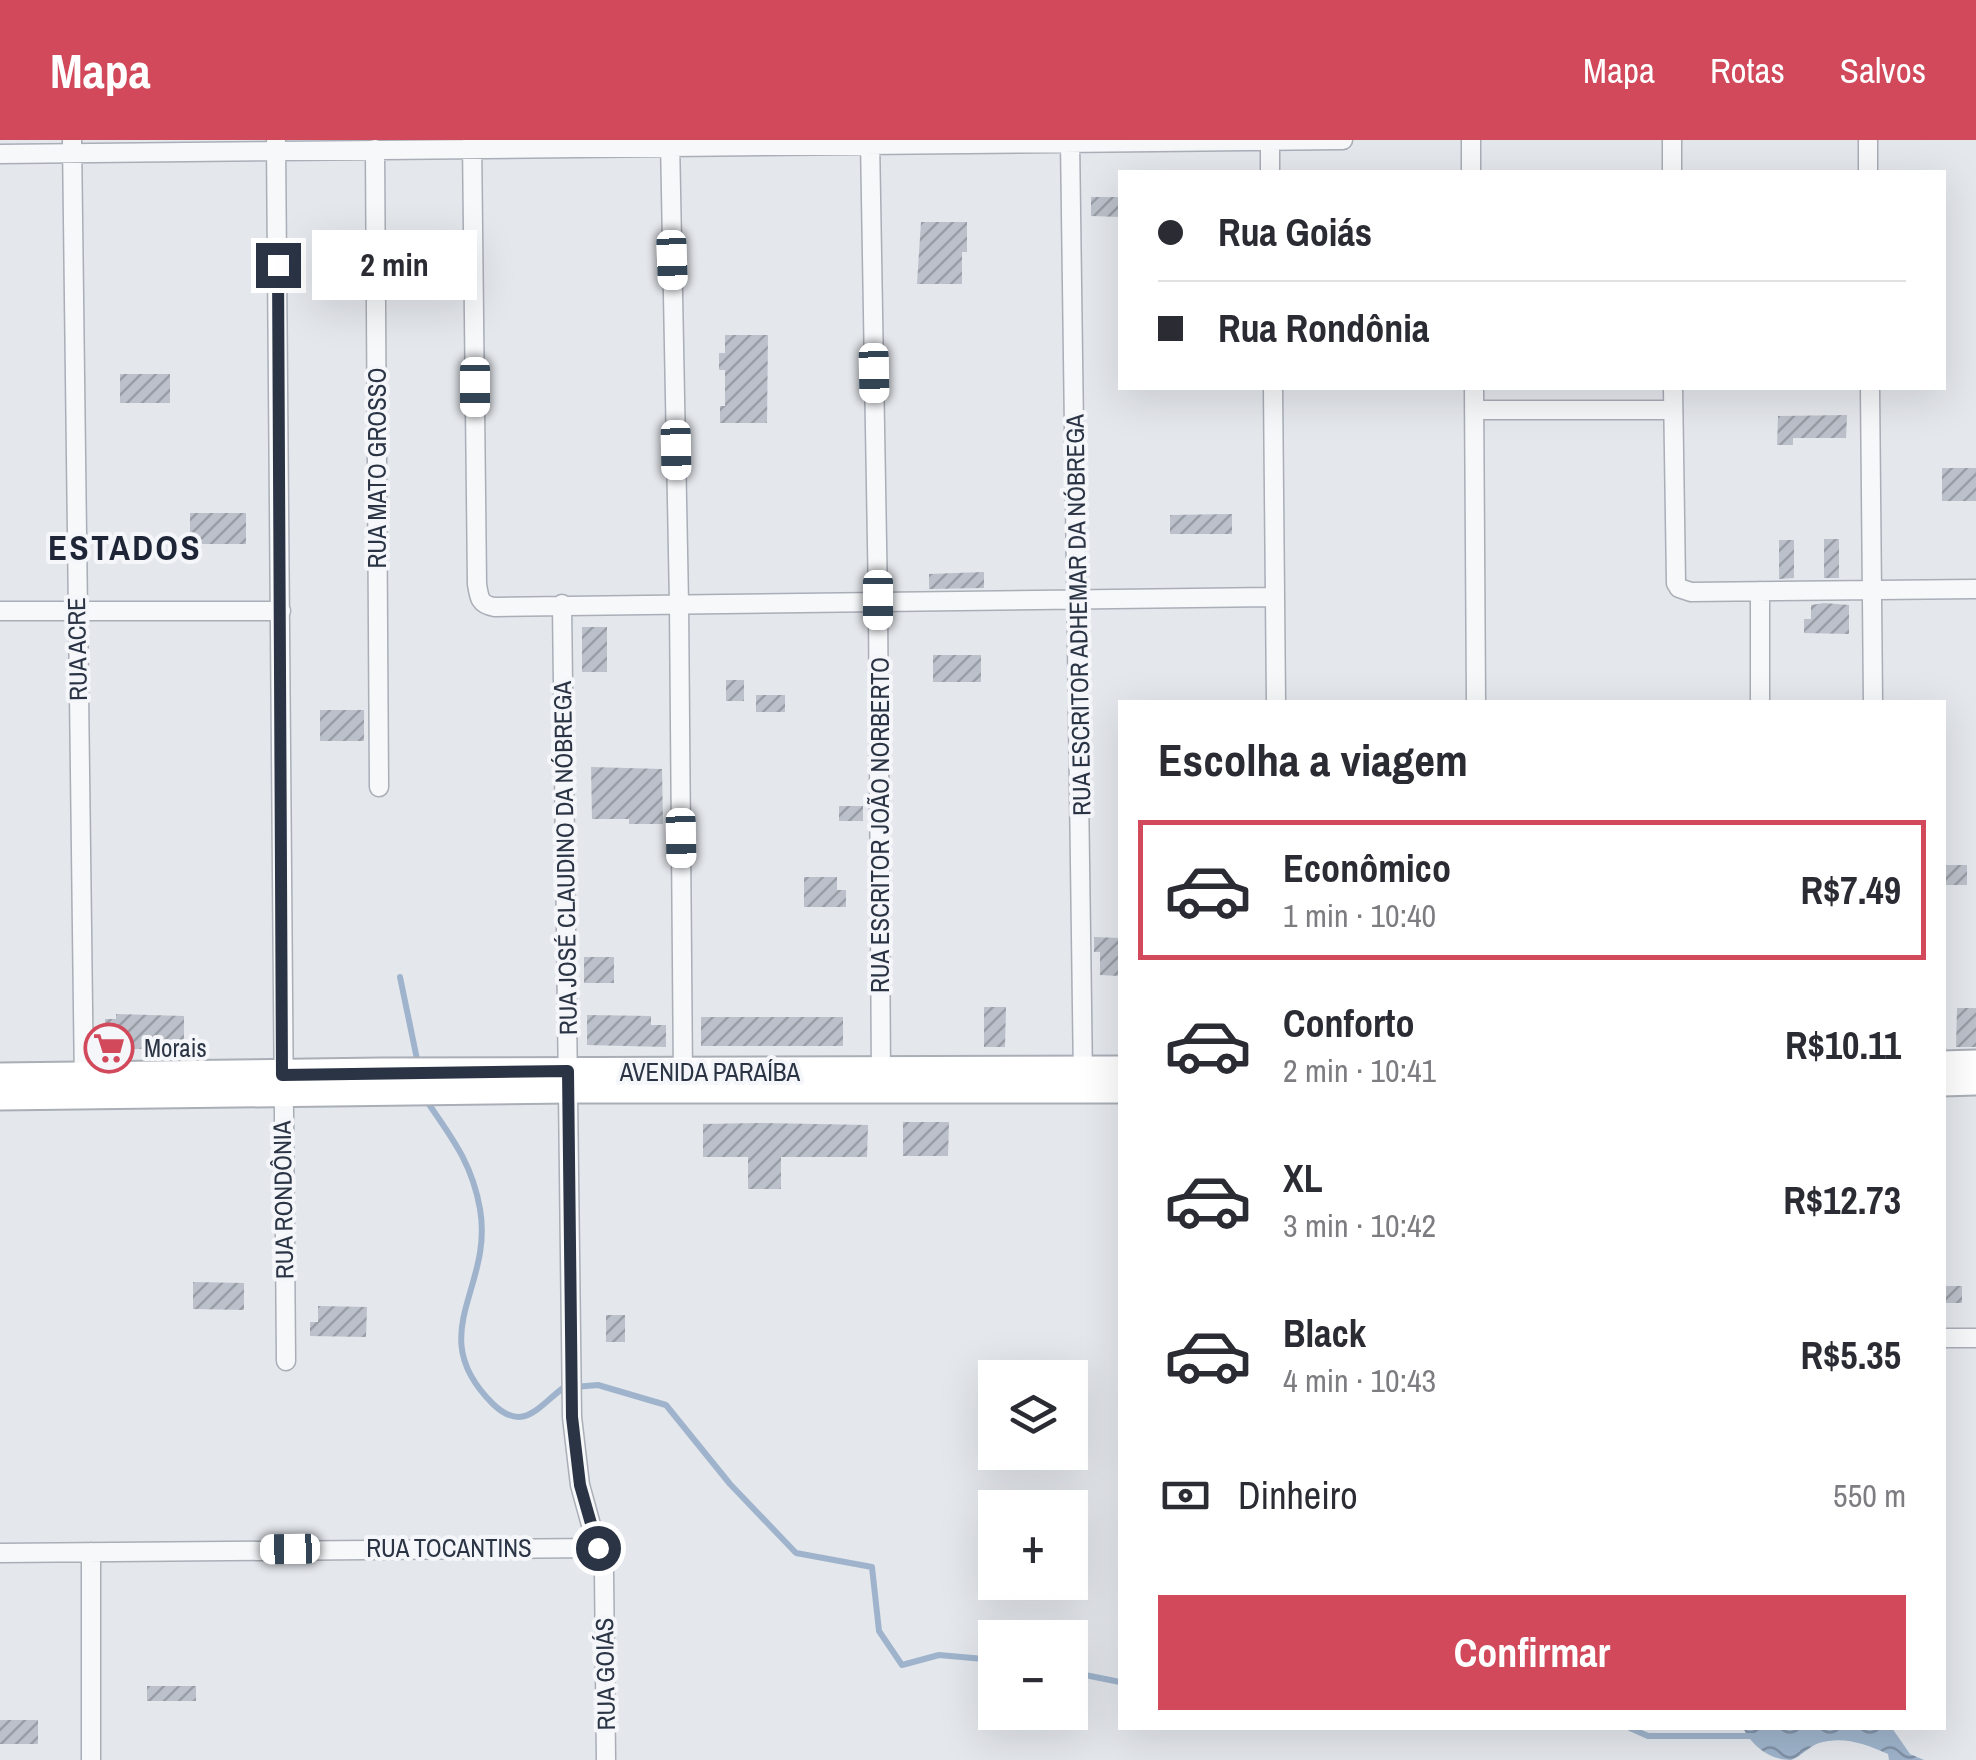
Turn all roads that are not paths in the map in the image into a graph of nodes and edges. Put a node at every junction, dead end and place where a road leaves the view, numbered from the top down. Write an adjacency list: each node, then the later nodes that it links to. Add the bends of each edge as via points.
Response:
1 (1270, 140): 2 (street); 7 (street); 14 (street)
2 (1343, 140)
3 (1471, 140): 15 (street)
4 (1672, 140): 16 (street)
5 (1868, 140): 17 (street)
6 (870, 142): 7 (street); 8 (street); 29 (street, RUA ESCRITOR JOÃO NORBERTO)
7 (1070, 142): 28 (street, RUA ESCRITOR ADHEMAR DA NÓBREGA)
8 (670, 143): 10 (street); 30 (street)
9 (276, 145): 11 (street); 12 (street); 34 (street, RUA RONDÔNIA)
10 (472, 145): 12 (street); 31 (street, via 479,600 488,606)
11 (72, 147): 13 (street); 32 (street, RUA ACRE)
12 (375, 149): 39 (street, RUA MATO GROSSO)
13 (0, 154)
14 (1270, 170)
15 (1472, 170)
16 (1672, 170)
17 (1868, 170)
18 (1273, 390): 27 (street)
19 (1474, 390): 22 (street)
20 (1673, 390): 23 (street)
21 (1870, 390): 26 (street)
22 (1474, 410): 23 (street); 36 (street)
23 (1673, 410): 25 (street, via 1676,584 1684,592)
24 (1976, 589): 26 (street)
25 (1760, 591): 26 (street); 37 (street)
26 (1871, 591): 38 (street)
27 (1275, 596): 28 (street); 35 (street)
28 (1078, 599): 29 (street); 44 (street, RUA ESCRITOR ADHEMAR DA NÓBREGA)
29 (878, 600): 30 (street); 47 (street, RUA ESCRITOR JOÃO NORBERTO)
30 (679, 603): 31 (street); 46 (street)
31 (562, 604): 45 (street, RUA JOSÉ CLAUDINO DA NÓBREGA)
32 (76, 610): 33 (street); 34 (street); 51 (street, RUA ACRE)
33 (0, 611)
34 (282, 612): 50 (street, RUA RONDÔNIA)
35 (1276, 700)
36 (1476, 700)
37 (1760, 700)
38 (1873, 700)
39 (380, 786)
40 (1976, 1063): 41 (street)
41 (1946, 1064)
42 (1118, 1070): 44 (street, AVENIDA PARAÍBA)
43 (0, 1076): 51 (street, AVENIDA PARAÍBA)
44 (1083, 1080): 47 (street, AVENIDA PARAÍBA); 52 (street, AVENIDA PARAÍBA)
45 (569, 1081): 46 (street, AVENIDA PARAÍBA); 50 (street, AVENIDA PARAÍBA); 56 (street, RUA JOSÉ CLAUDINO DA NÓBREGA)
46 (683, 1081): 47 (street, AVENIDA PARAÍBA)
47 (881, 1081)
48 (1946, 1082): 49 (street)
49 (1976, 1082)
50 (282, 1085): 51 (street, AVENIDA PARAÍBA); 57 (street, RUA RONDÔNIA)
51 (84, 1087): 53 (street, AVENIDA PARAÍBA)
52 (1118, 1089)
53 (0, 1097)
54 (1946, 1338): 55 (street)
55 (1976, 1338)
56 (572, 1351): 58 (street, RUA GOIÁS, via 574,1448)
57 (286, 1361)
58 (598, 1548): 59 (street, RUA TOCANTINS); 62 (street, RUA GOIÁS, via 604,1572)
59 (91, 1552): 60 (street, RUA TOCANTINS); 61 (street)
60 (0, 1553)
61 (91, 1760)
62 (606, 1760)

